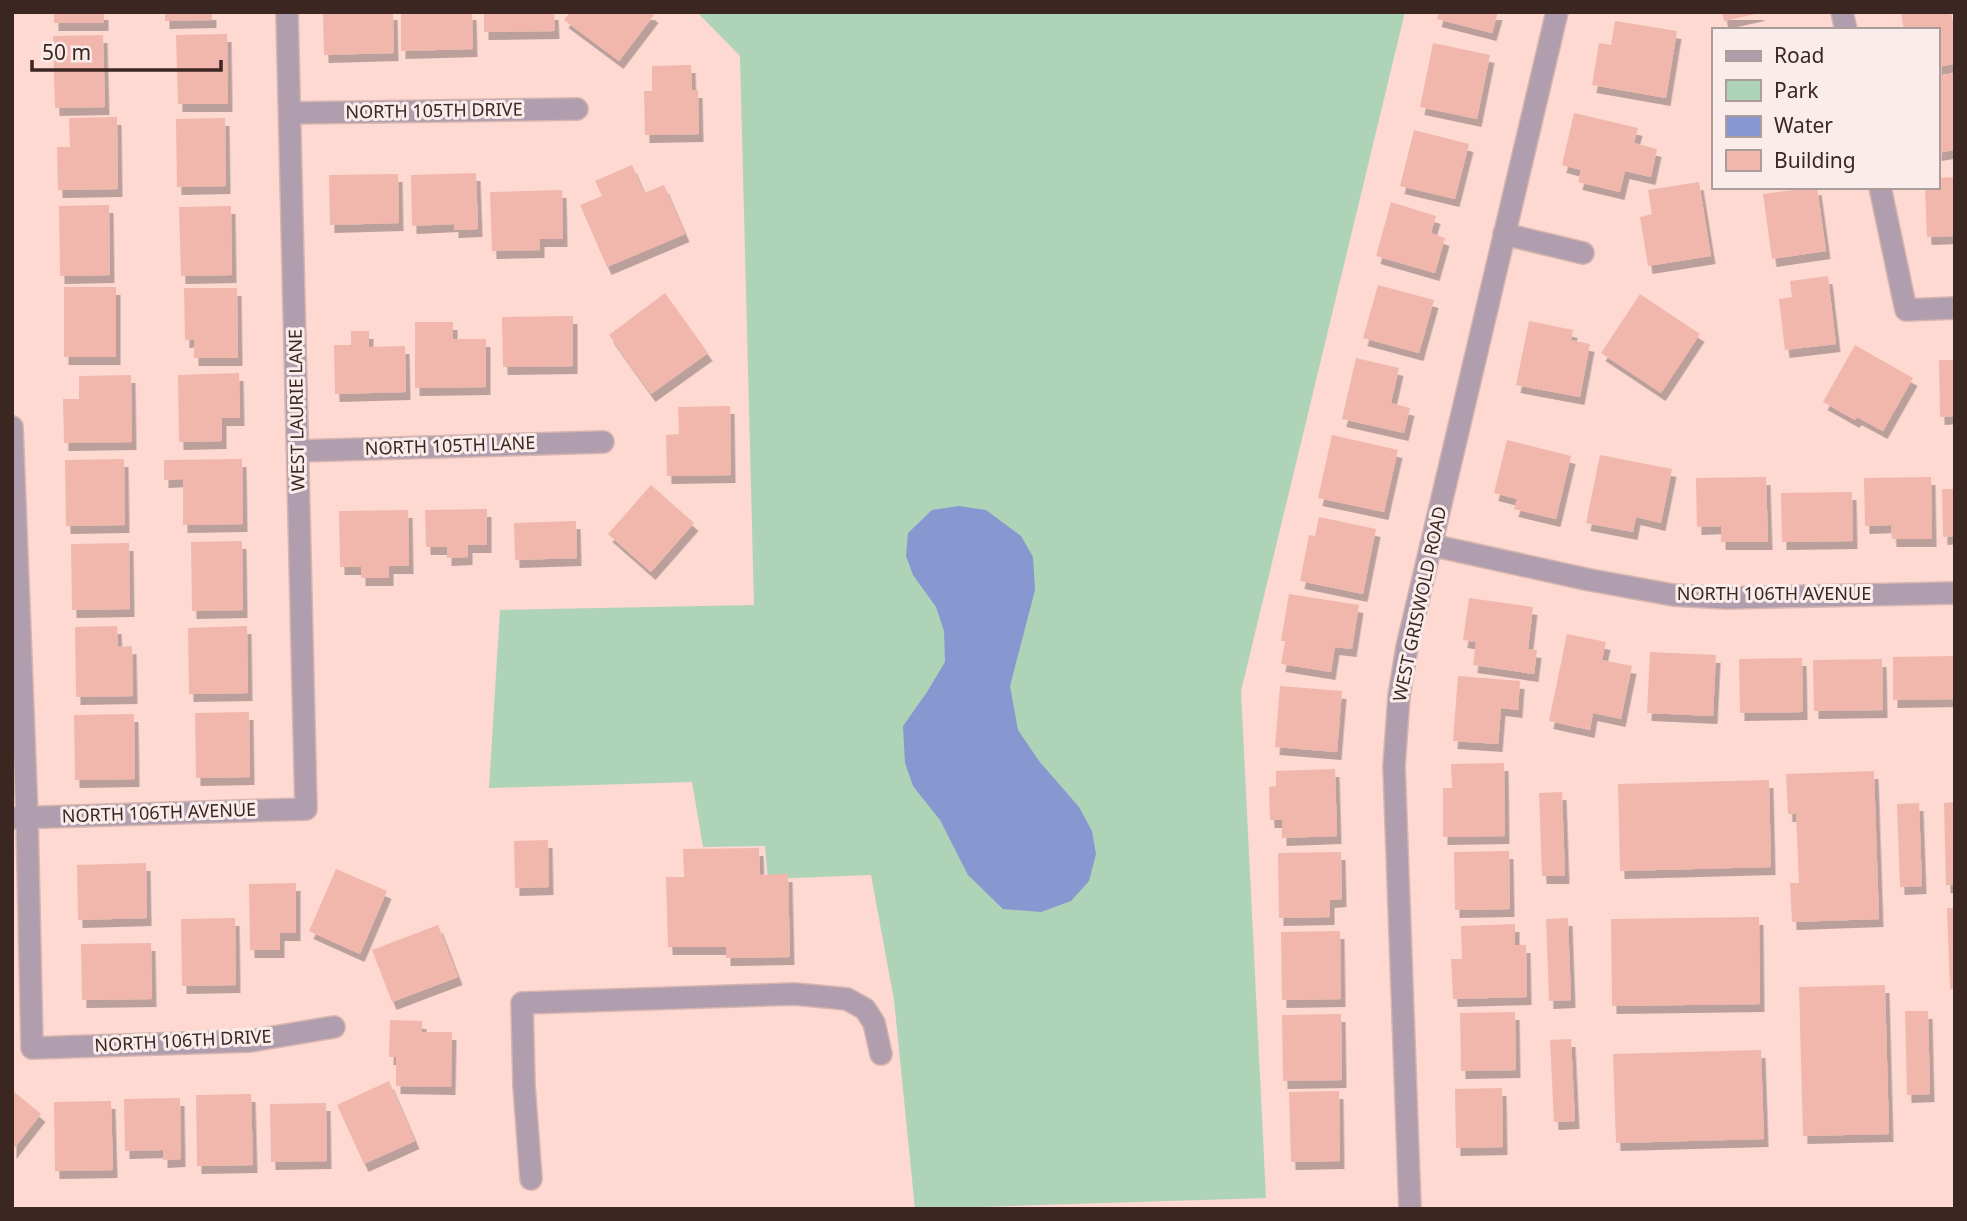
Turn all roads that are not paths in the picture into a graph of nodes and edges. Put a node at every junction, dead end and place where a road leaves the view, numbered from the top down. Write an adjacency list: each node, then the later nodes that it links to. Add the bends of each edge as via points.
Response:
1 (287, 12): 4 (street, WEST LAURIE LANE)
2 (1557, 12): 6 (street, WEST GRISWOLD ROAD)
3 (577, 109): 4 (street, NORTH 105TH DRIVE)
4 (290, 113): 11 (street, WEST LAURIE LANE)
5 (1880, 189): 8 (street, via 1906,310)
6 (1504, 234): 7 (street); 12 (street, WEST GRISWOLD ROAD)
7 (1583, 253)
8 (1955, 308)
9 (12, 427): 15 (street)
10 (603, 442): 11 (street, NORTH 105TH LANE)
11 (298, 451): 14 (street, WEST LAURIE LANE)
12 (1431, 545): 13 (street, NORTH 106TH AVENUE, via 1674,594 1727,598); 19 (street, WEST GRISWOLD ROAD, via 1407,647 1394,754)
13 (1955, 593)
14 (306, 808): 15 (street, NORTH 106TH AVENUE)
15 (19, 817): 16 (street, NORTH 106TH DRIVE, via 32,1048 250,1041)
16 (334, 1027)
17 (881, 1054): 18 (street, via 874,1023 865,1009 847,999 795,994 522,1003)
18 (531, 1179)
19 (1410, 1209)

